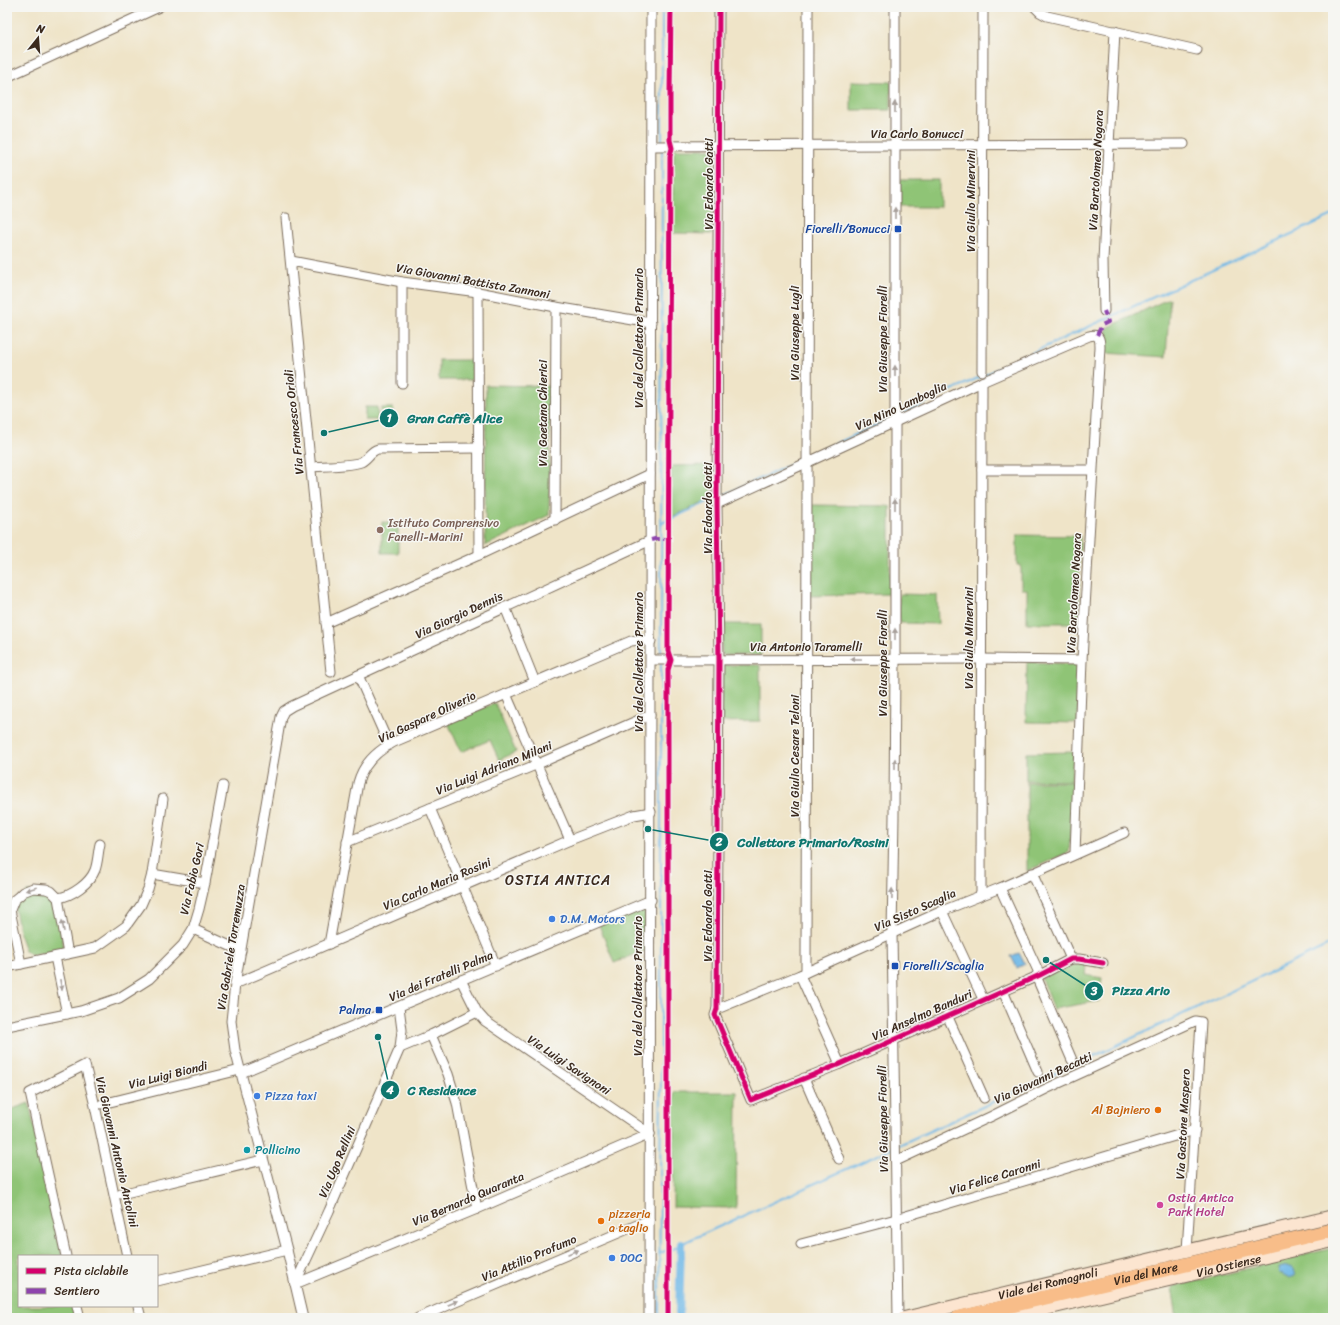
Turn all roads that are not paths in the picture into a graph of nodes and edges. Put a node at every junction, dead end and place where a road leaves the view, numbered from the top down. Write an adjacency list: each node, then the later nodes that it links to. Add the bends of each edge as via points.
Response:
1 (159, 7): 10 (street)
2 (651, 7): 13 (street, Via del Collettore Primario)
3 (719, 7): 14 (street, Via Edoardo Gatti)
4 (808, 7): 15 (street, Via Giuseppe Lugli)
5 (895, 7): 16 (street, Via Giuseppe Fiorelli, one-way to 5)
6 (983, 7): 17 (street, Via Giulio Minervini)
7 (1035, 7): 8 (street, via 1048,16)
8 (1115, 31): 9 (street); 12 (street, Via Bartolomeo Nogara)
9 (1197, 50)
10 (7, 77)
11 (1184, 144): 12 (street, Via Carlo Bonucci)
12 (1110, 145): 17 (street, Via Carlo Bonucci); 23 (street, Via Bartolomeo Nogara)
13 (651, 146): 14 (street, Via Carlo Bonucci); 24 (street, Via del Collettore Primario)
14 (720, 146): 15 (street, Via Carlo Bonucci); 36 (street, Via Edoardo Gatti)
15 (807, 146): 16 (street, Via Carlo Bonucci); 31 (street, Via Giuseppe Lugli)
16 (895, 146): 17 (street, Via Carlo Bonucci); 29 (street, Via Giuseppe Fiorelli, one-way to 16)
17 (983, 146): 26 (street, Via Giulio Minervini)
18 (286, 218): 19 (street, Via Francesco Orioli)
19 (291, 261): 20 (street, Via Giovanni Battista Zannoni); 32 (street, Via Francesco Orioli)
20 (402, 282): 21 (street, Via Giovanni Battista Zannoni); 28 (street)
21 (478, 292): 22 (street, Via Giovanni Battista Zannoni); 30 (street)
22 (556, 307): 24 (street, Via Giovanni Battista Zannoni); 37 (street, Via Gaetano Chierici)
23 (1104, 311)
24 (651, 323): 35 (street, Via del Collettore Primario)
25 (1097, 335): 27 (street, Via Nino Lamboglia, via 1089,336); 34 (street, Via Bartolomeo Nogara, via 1100,347)
26 (982, 371)
27 (982, 382): 29 (street, Via Nino Lamboglia); 33 (street, Via Giulio Minervini)
28 (402, 383)
29 (895, 422): 31 (street, Via Nino Lamboglia); 44 (street, Via Giuseppe Fiorelli, one-way to 29)
30 (479, 448): 32 (street, via 378,449 358,463); 39 (street)
31 (807, 462): 36 (street, Via Nino Lamboglia); 43 (street, Via Giuseppe Lugli)
32 (311, 467): 41 (street, Via Francesco Orioli)
33 (982, 470): 34 (street); 45 (street, Via Giulio Minervini)
34 (1092, 470): 48 (street, Via Bartolomeo Nogara)
35 (650, 474): 37 (street); 38 (street, Via del Collettore Primario)
36 (717, 504): 47 (street, Via Edoardo Gatti)
37 (555, 520): 39 (street)
38 (651, 540): 40 (street, Via Giorgio Dennis); 42 (street, Via del Collettore Primario)
39 (479, 555): 41 (street)
40 (505, 607): 50 (street, Via Giorgio Dennis); 51 (street)
41 (326, 623): 49 (street, Via Francesco Orioli)
42 (651, 641): 46 (street, Via del Collettore Primario); 51 (street, Via Gaspare Oliverio, via 631,641)
43 (807, 659): 44 (street, Via Antonio Taramelli, one-way to 43); 47 (street, Via Antonio Taramelli); 87 (street, Via Giulio Cesare Teloni)
44 (895, 659): 45 (street, Via Antonio Taramelli); 77 (street, Via Giuseppe Fiorelli, one-way to 44)
45 (981, 659): 48 (street, Via Antonio Taramelli); 71 (street, Via Giulio Minervini)
46 (650, 660): 47 (street, Via Antonio Taramelli); 53 (street, Via del Collettore Primario)
47 (719, 660): 94 (street, Via Edoardo Gatti)
48 (1082, 660): 65 (street, Via Bartolomeo Nogara)
49 (331, 672)
50 (358, 675): 54 (street, Via Giorgio Dennis, via 289,707); 55 (street)
51 (536, 682): 52 (street, Via Gaspare Oliverio)
52 (506, 694): 55 (street, Via Gaspare Oliverio); 56 (street)
53 (650, 715): 56 (street, Via Luigi Adriano Milani); 60 (street, Via del Collettore Primario)
54 (281, 717): 79 (street, Via Gabriele Torremuzza)
55 (389, 745): 63 (street, Via Gaspare Oliverio, via 370,760 361,774)
56 (538, 764): 59 (street, Via Luigi Adriano Milani); 62 (street)
57 (223, 786): 68 (street, Via Fabio Gori)
58 (163, 799): 67 (street)
59 (430, 808): 63 (street, Via Luigi Adriano Milani); 69 (street)
60 (651, 812): 62 (street, Via Carlo Maria Rosini, via 634,815); 73 (street, Via del Collettore Primario)
61 (1124, 833): 65 (street, Via Sisto Scaglia)
62 (570, 840): 69 (street, Via Carlo Maria Rosini)
63 (347, 842): 78 (street, Via Gaspare Oliverio)
64 (100, 844): 72 (street, via 91,877 79,889)
65 (1075, 854): 66 (street, Via Sisto Scaglia)
66 (1032, 873): 70 (street, Via Sisto Scaglia); 82 (street)
67 (152, 874): 68 (street); 80 (street, via 141,905 126,926 95,948)
68 (205, 883): 76 (street, Via Fabio Gori)
69 (462, 886): 78 (street, Via Carlo Maria Rosini); 85 (street)
70 (1000, 888): 71 (street, Via Sisto Scaglia); 88 (street)
71 (981, 894): 75 (street, Via Sisto Scaglia)
72 (58, 898): 74 (street, one-way to 74, via 51,891 33,888 18,896); 80 (street, one-way to 72)
73 (650, 900): 85 (street, Via dei Fratelli Palma); 112 (street, Via del Collettore Primario)
74 (9, 910): 84 (street)
75 (942, 911): 77 (street, Via Sisto Scaglia); 92 (street)
76 (193, 929): 79 (street); 96 (street, Via Fabio Gori, via 183,945 149,979 119,998)
77 (892, 933): 87 (street, Via Sisto Scaglia); 101 (street, Via Giuseppe Fiorelli)
78 (329, 944): 90 (street, Via Carlo Maria Rosini)
79 (241, 951): 90 (street, Via Gabriele Torremuzza)
80 (68, 954): 81 (street)
81 (55, 957): 84 (street); 96 (street, one-way to 96)
82 (1071, 959): 83 (street); 88 (street, Via Anselmo Banduri)
83 (1103, 963)
84 (21, 964): 86 (street)
85 (496, 966): 89 (street, Via dei Fratelli Palma)
86 (7, 967)
87 (803, 974): 94 (street, Via Sisto Scaglia); 104 (street)
88 (1038, 976): 91 (street, Via Anselmo Banduri); 103 (street)
89 (461, 980): 93 (street, Via dei Fratelli Palma); 95 (street, Via Luigi Savignoni)
90 (235, 984): 105 (street, Via Gabriele Torremuzza, via 232,1025)
91 (1003, 991): 92 (street, Via Anselmo Banduri); 106 (street)
92 (983, 999): 97 (street, Via Anselmo Banduri)
93 (399, 1007): 102 (street, Via Ugo Rellini, via 402,1030); 105 (street, Via dei Fratelli Palma)
94 (717, 1009): 109 (street, Via Edoardo Gatti, via 715,1015)
95 (477, 1012): 100 (street); 112 (street, Via Luigi Savignoni, via 485,1022)
96 (66, 1014): 99 (street, Via Fabio Gori)
97 (947, 1015): 101 (street, Via Anselmo Banduri); 108 (street, Via Anselmo Banduri)
98 (1201, 1022): 111 (street, Via Gastone Maspero); 113 (street, Via Giovanni Becatti, via 1195,1021 992,1116)
99 (7, 1026)
100 (431, 1035): 102 (street); 117 (street, via 457,1103)
101 (893, 1039): 104 (street, Via Anselmo Banduri); 113 (street, Via Giuseppe Fiorelli)
102 (400, 1048): 129 (street, Via Ugo Rellini)
103 (1072, 1060)
104 (840, 1064): 107 (street, Via Anselmo Banduri)
105 (240, 1072): 110 (street, Via Luigi Biondi); 115 (street, Via Gabriele Torremuzza)
106 (1038, 1072)
107 (804, 1078): 109 (street, Via Anselmo Banduri); 114 (street)
108 (984, 1098)
109 (751, 1100)
110 (102, 1104)
111 (1194, 1130): 119 (street, Via Felice Caronni); 125 (street, Via Gastone Maspero)
112 (650, 1134): 117 (street, Via Bernardo Quaranta); 120 (street, Via del Collettore Primario)
113 (896, 1157): 119 (street, Via Giuseppe Fiorelli)
114 (839, 1159)
115 (264, 1160): 116 (street); 124 (street, Via Gabriele Torremuzza)
116 (121, 1194)
117 (477, 1209): 129 (street, Via Bernardo Quaranta)
118 (1333, 1216): 125 (main road, Viale dei Romagnoli)
119 (896, 1219): 123 (street, Via Felice Caronni); 137 (street, Via Giuseppe Fiorelli)
120 (649, 1220): 135 (street, Via Attilio Profumo, one-way to 120); 136 (street, Via del Collettore Primario)
121 (1333, 1230): 139 (main road, Via del Mare)
122 (1333, 1241): 140 (main road, Via Ostiense)
123 (800, 1244)
124 (287, 1250): 128 (street); 129 (street, Via Gabriele Torremuzza)
125 (1188, 1251): 138 (main road, Viale dei Romagnoli)
126 (66, 1255): 127 (street, Via Giovanni Antonio Antolini, via 30,1093 85,1065)
127 (127, 1255)
128 (158, 1282)
129 (295, 1284): 134 (street, Via Gabriele Torremuzza)
130 (78, 1307): 132 (street)
131 (138, 1307): 133 (street)
132 (80, 1318)
133 (141, 1318)
134 (303, 1318)
135 (418, 1318)
136 (649, 1318)
137 (898, 1318)
138 (904, 1318)
139 (958, 1318)
140 (1008, 1318)

